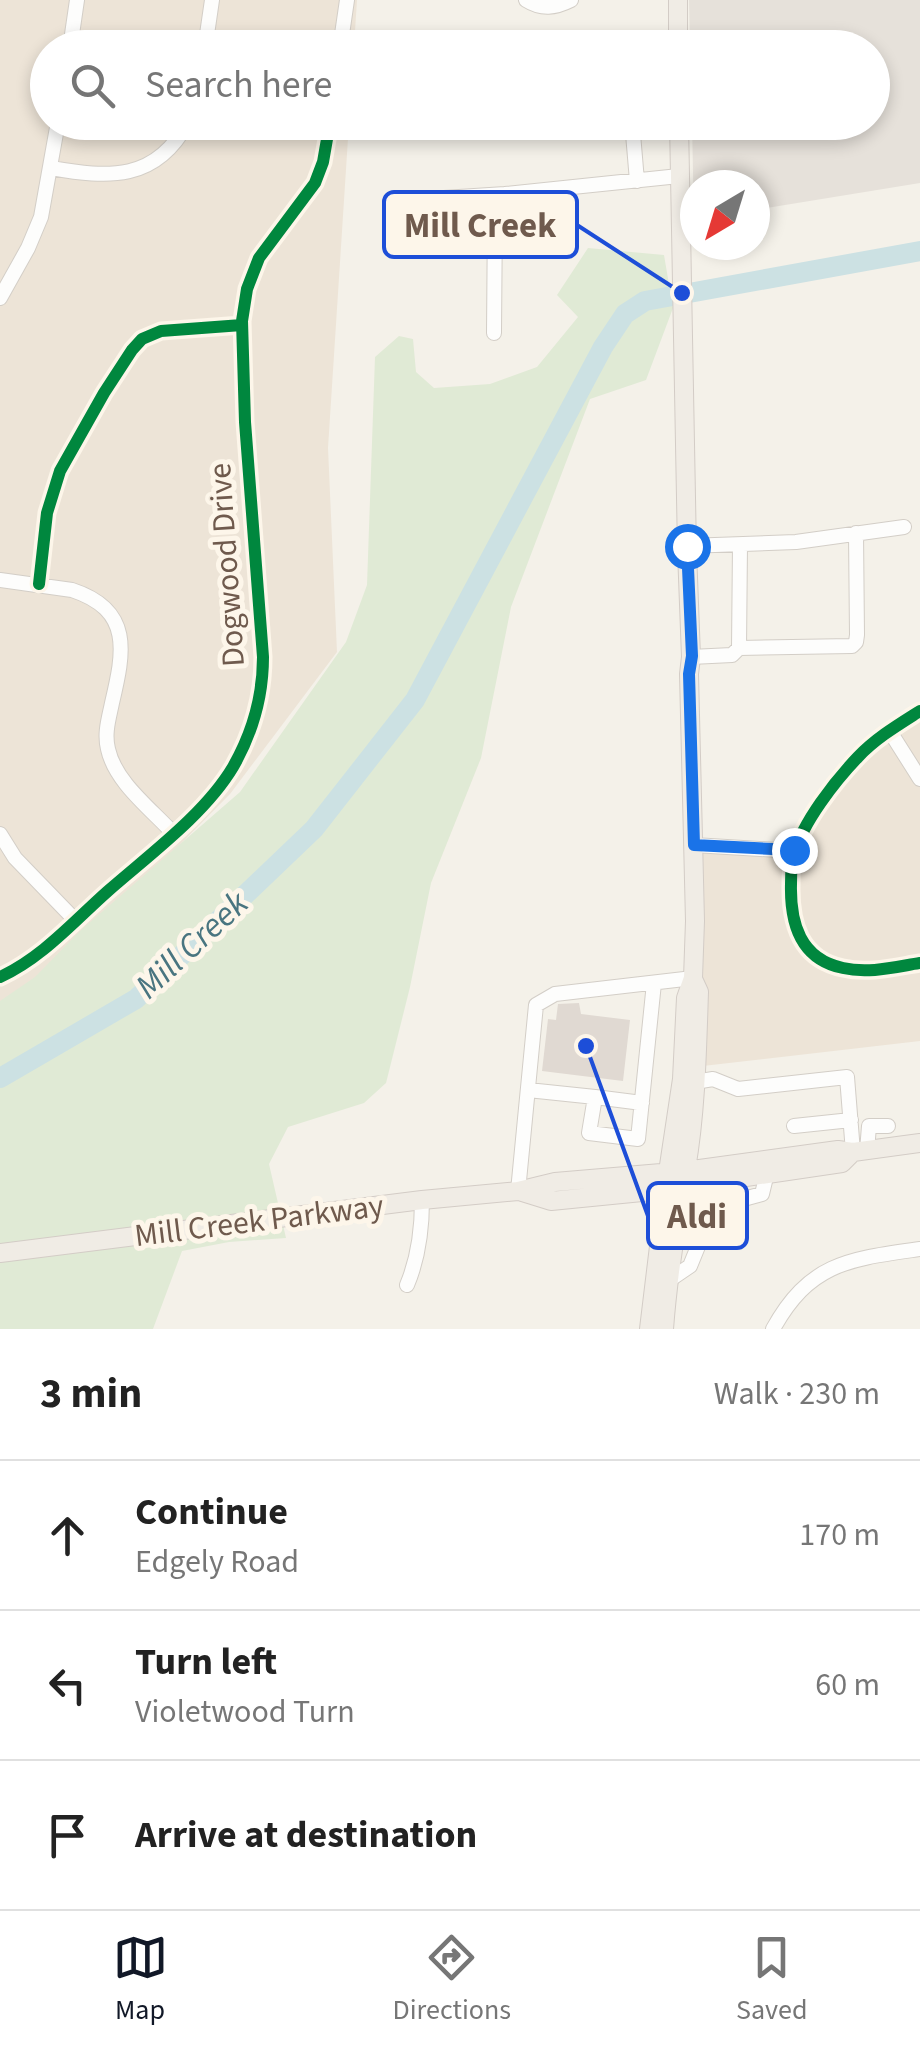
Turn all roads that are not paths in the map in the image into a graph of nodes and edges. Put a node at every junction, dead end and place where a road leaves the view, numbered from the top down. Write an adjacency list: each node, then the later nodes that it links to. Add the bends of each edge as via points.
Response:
1 (77, 0): 7 (street)
2 (212, 0): 8 (street)
3 (348, 0): 9 (street)
4 (526, 0): 5 (street, via 551,8)
5 (571, 0)
6 (678, 0): 10 (main road)
7 (73, 30)
8 (208, 30)
9 (343, 30)
10 (678, 30)
11 (55, 140): 16 (street)
12 (177, 140): 16 (street, via 139,168 105,175)
13 (327, 140): 24 (street, Dogwood Drive, via 316,182 259,258)
14 (634, 140): 18 (street)
15 (679, 140): 17 (main road)
16 (51, 168): 22 (street, via 41,217)
17 (679, 176): 18 (street); 28 (main road)
18 (638, 181): 19 (street)
19 (505, 194): 20 (street); 25 (street, via 495,210)
20 (413, 200)
21 (0, 264): 22 (street)
22 (15, 272): 23 (street)
23 (0, 298)
24 (242, 325): 31 (street, via 162,331 132,350 60,471 47,513); 37 (street, Dogwood Drive, via 263,679 233,767)
25 (494, 333)
26 (904, 526): 27 (street)
27 (856, 534): 29 (street); 32 (street, via 852,646)
28 (687, 546): 29 (street); 33 (main road)
29 (740, 546): 32 (street)
30 (0, 580): 31 (street)
31 (40, 584): 37 (street, via 83,593 116,622 122,662 107,746 116,769)
32 (740, 648): 33 (street, via 732,655)
33 (692, 656): 39 (main road)
34 (920, 710): 35 (street)
35 (890, 730): 36 (street); 40 (street, via 852,764)
36 (920, 779)
37 (173, 833): 41 (street, Dogwood Drive)
38 (0, 834): 41 (street)
39 (694, 845): 40 (street); 44 (main road)
40 (794, 850): 42 (street, via 792,916 813,954 856,970)
41 (76, 921): 43 (street, Dogwood Drive)
42 (920, 963)
43 (0, 977)
44 (692, 978): 45 (street); 46 (main road, via 699,992); 57 (main road)
45 (654, 983): 47 (street, via 554,994 536,1005); 49 (street)
46 (695, 1082): 50 (street, via 713,1078 738,1089 847,1077); 57 (main road)
47 (528, 1090): 48 (street); 58 (street)
48 (595, 1097): 49 (street); 49 (street, via 590,1133 638,1138)
49 (642, 1103)
50 (850, 1120): 51 (street); 54 (street)
51 (794, 1126)
52 (888, 1126): 54 (street, via 870,1126)
53 (920, 1143): 54 (main road)
54 (860, 1152): 55 (main road, via 842,1163); 57 (main road, via 838,1150)
55 (767, 1174): 56 (main road); 60 (street, via 762,1194)
56 (729, 1179): 57 (main road); 60 (street)
57 (675, 1180): 58 (main road, Mill Creek Parkway, via 551,1201); 62 (main road); 67 (main road)
58 (518, 1191): 59 (main road, Mill Creek Parkway)
59 (422, 1200): 64 (main road, Mill Creek Parkway); 66 (street)
60 (728, 1204): 61 (street)
61 (710, 1218): 62 (street); 65 (street, via 690,1266)
62 (674, 1226): 65 (main road)
63 (920, 1250): 69 (street, via 832,1268 801,1289)
64 (0, 1254)
65 (668, 1282): 68 (main road)
66 (408, 1286)
67 (650, 1329)
68 (664, 1329)
69 (772, 1329)

